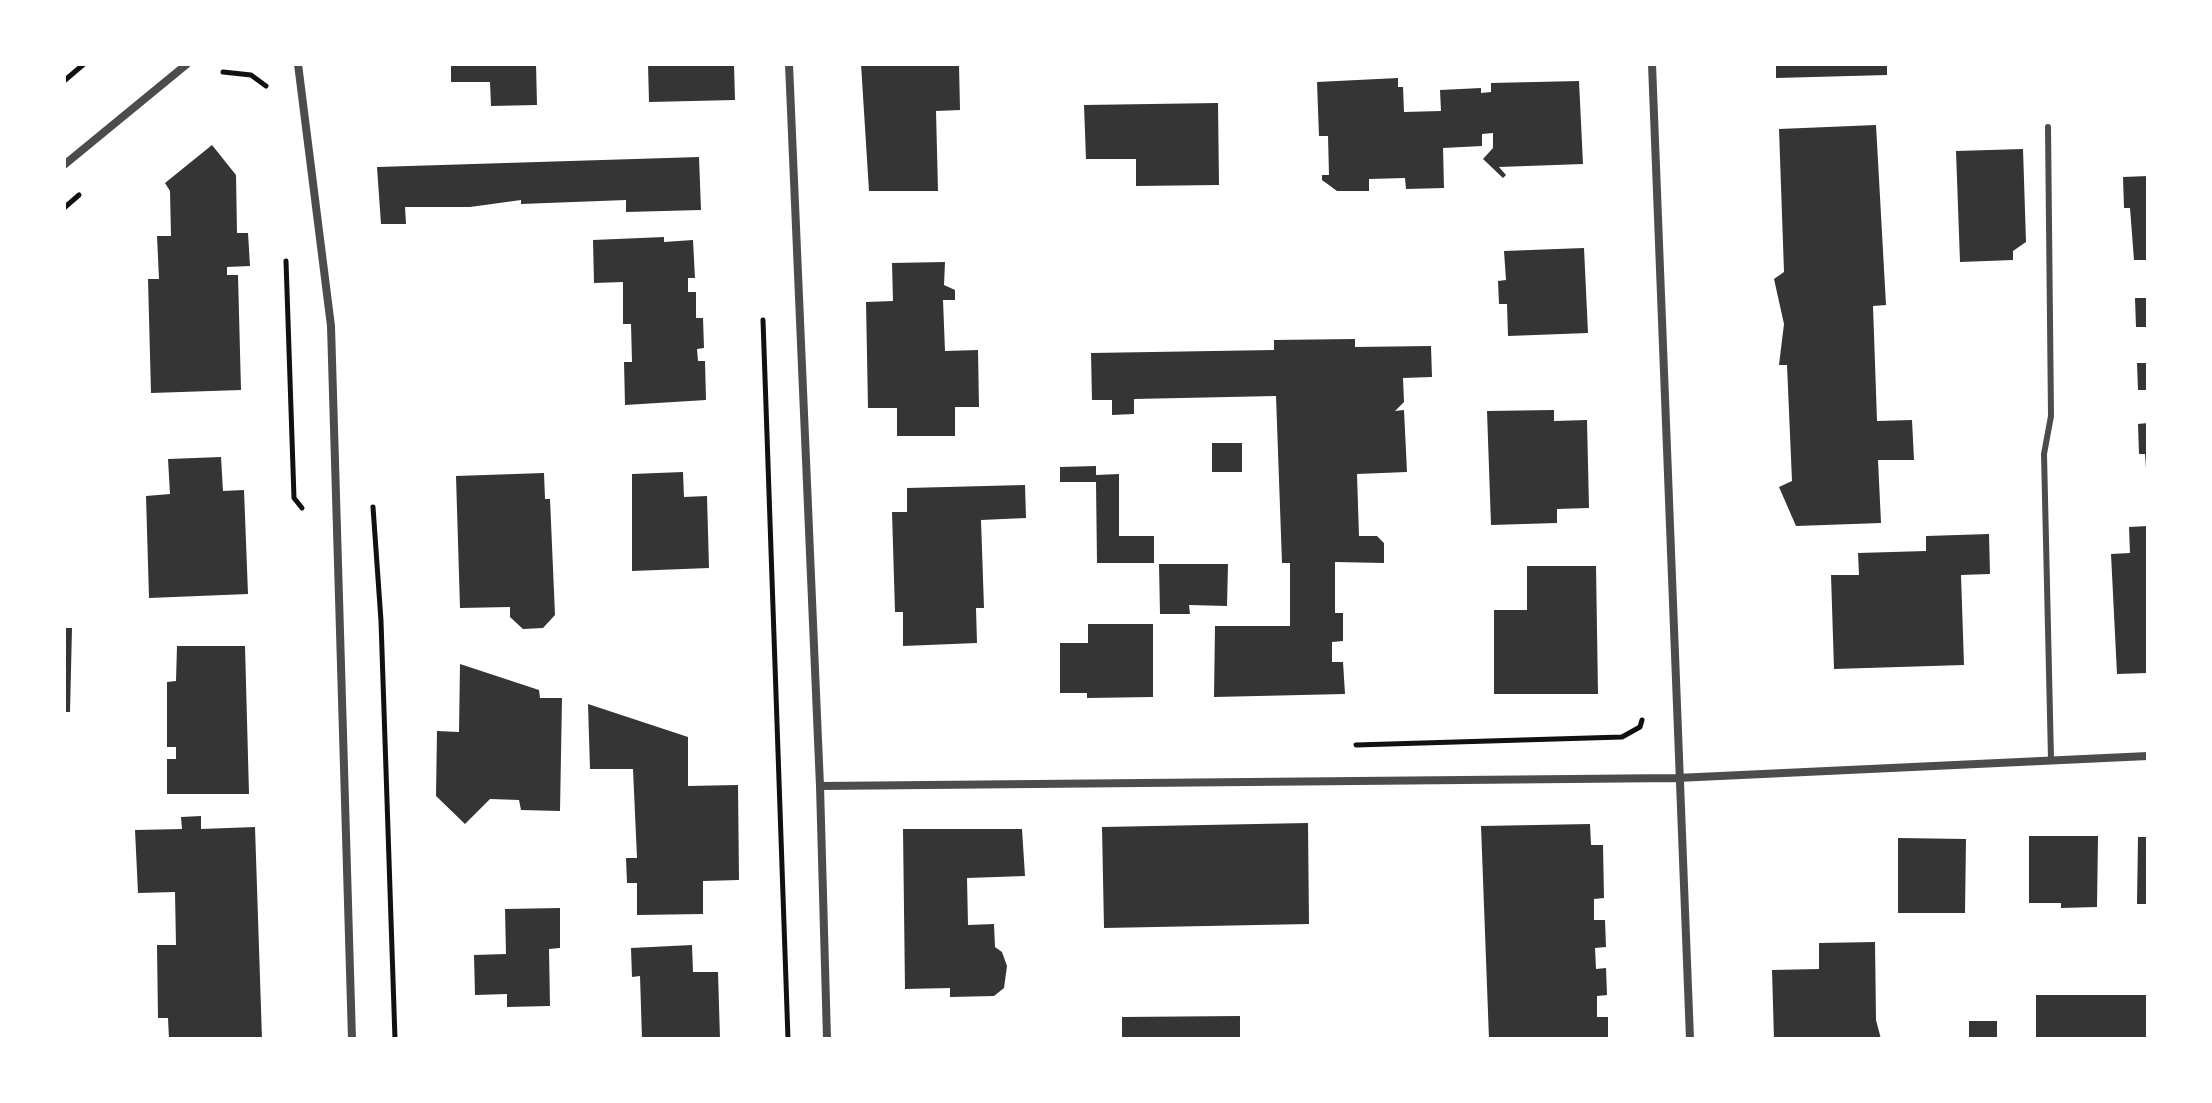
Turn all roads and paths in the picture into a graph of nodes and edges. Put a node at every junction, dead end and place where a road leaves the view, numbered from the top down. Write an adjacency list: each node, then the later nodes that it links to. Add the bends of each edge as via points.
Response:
1 (84, 64): 7 (path)
2 (187, 64): 10 (street)
3 (298, 64): 20 (street, via 331,326)
4 (789, 64): 19 (street)
5 (1652, 64): 18 (street)
6 (223, 72): 8 (path, via 251,75)
7 (64, 81)
8 (269, 88)
9 (2048, 127): 17 (lane, via 2051,416 2044,454)
10 (64, 165)
11 (286, 247): 13 (path, via 294,498 302,508)
12 (763, 314): 21 (path)
13 (303, 523)
14 (1646, 708): 15 (path, via 1640,727 1622,737)
15 (1342, 745)
16 (2148, 756): 17 (street)
17 (2051, 759): 18 (street)
18 (1677, 778): 19 (street); 23 (street)
19 (820, 786): 22 (street)
20 (352, 1039)
21 (788, 1039)
22 (827, 1039)
23 (1690, 1039)

